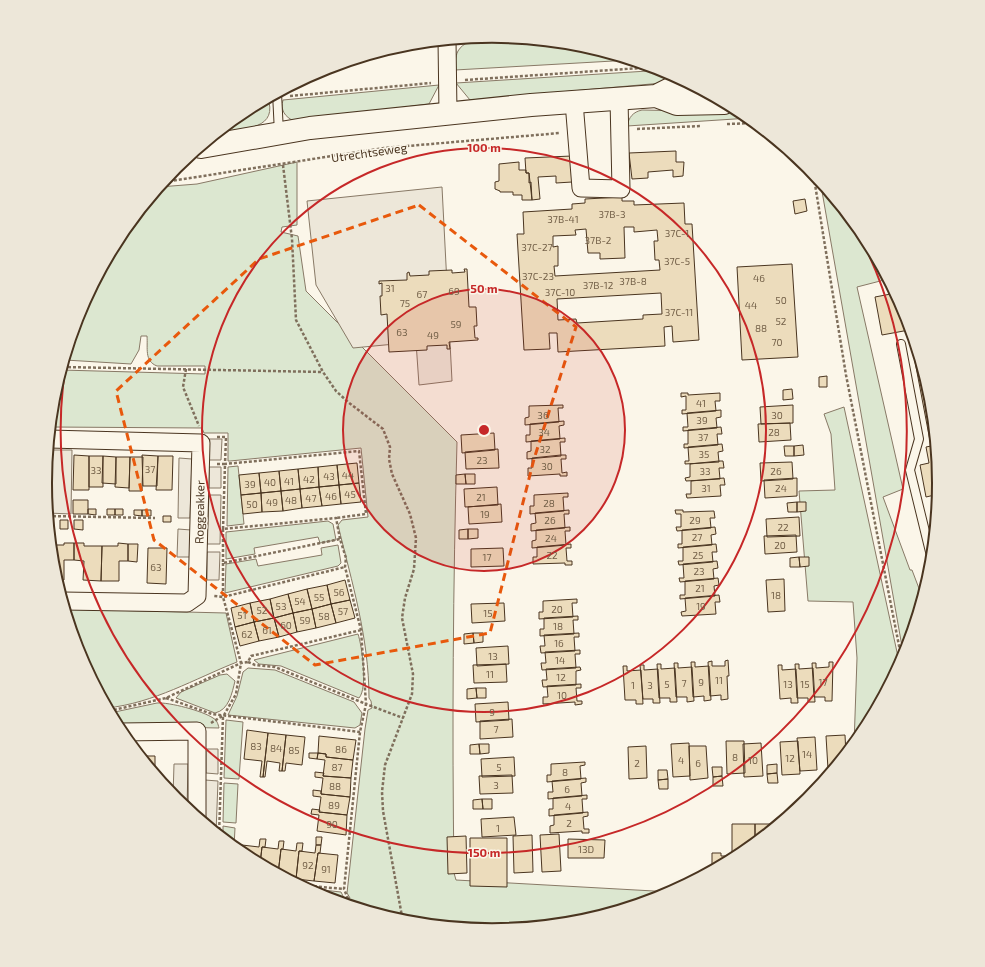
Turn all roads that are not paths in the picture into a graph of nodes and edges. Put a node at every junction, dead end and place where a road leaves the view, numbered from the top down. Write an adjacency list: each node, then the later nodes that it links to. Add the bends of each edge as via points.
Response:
1 (447, 46): 8 (street)
2 (684, 87): 3 (main road, via 672,88)
3 (656, 96): 5 (main road); 7 (main road, via 676,104)
4 (277, 99): 9 (lane)
5 (619, 99): 6 (main road); 6 (street, via 621,189 581,188)
6 (574, 102): 8 (main road)
7 (714, 102)
8 (448, 113): 9 (main road, via 310,128)
9 (279, 134): 10 (main road)
10 (210, 146)
11 (901, 344): 13 (lane, via 919,439 910,470)
12 (55, 439): 14 (street, Roggeakker, via 201,443 197,596 187,603)
13 (928, 545)
14 (68, 601)
15 (129, 732): 16 (street, via 197,731)
16 (197, 810)

